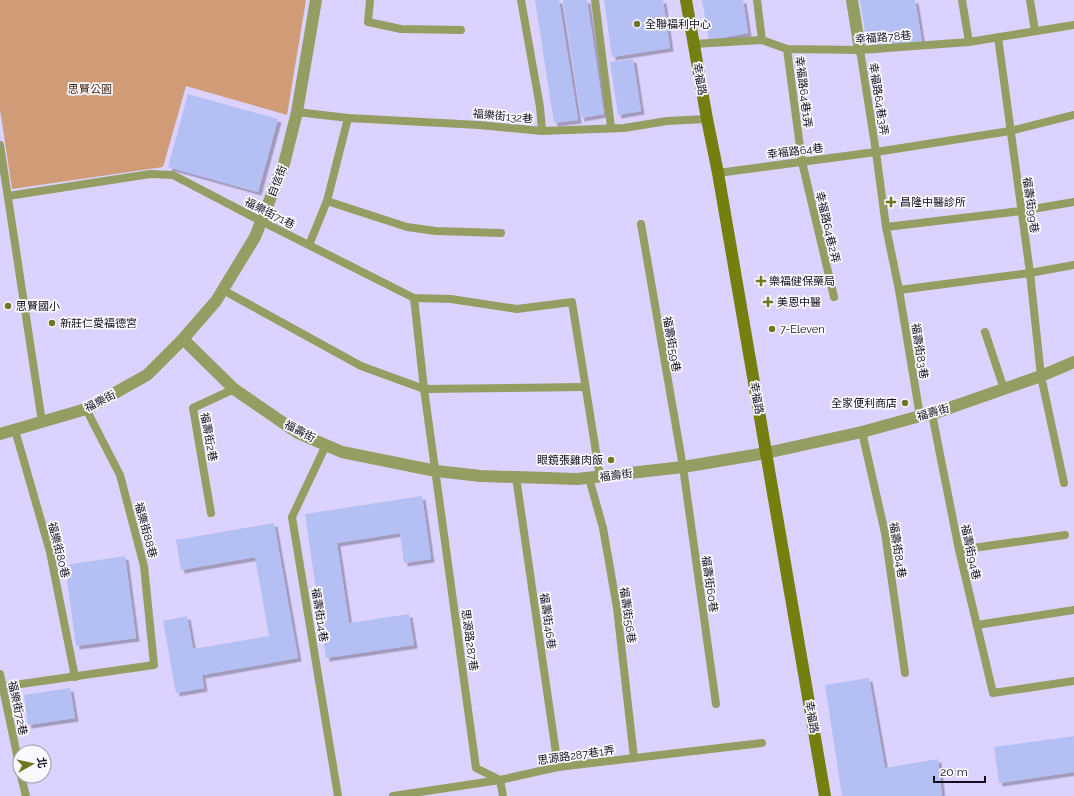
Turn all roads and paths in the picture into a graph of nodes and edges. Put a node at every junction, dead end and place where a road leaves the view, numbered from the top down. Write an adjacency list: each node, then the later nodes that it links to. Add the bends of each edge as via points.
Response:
1 (316, 0): 19 (street, 自信街)
2 (370, 0): 11 (lane, via 368,22 401,29)
3 (521, 0): 24 (lane)
4 (595, 0): 23 (lane)
5 (686, 0): 16 (street, 幸福路)
6 (757, 0): 14 (lane)
7 (852, 0): 18 (street)
8 (962, 0): 15 (lane)
9 (1030, 0): 12 (lane)
10 (1074, 25): 12 (lane, 幸福路78巷)
11 (461, 30)
12 (1035, 30): 13 (lane, 幸福路78巷)
13 (998, 37): 15 (lane, 幸福路78巷); 25 (lane, 福壽街99巷)
14 (762, 40): 16 (lane, 幸福路78巷); 17 (lane, 幸福路78巷)
15 (968, 42): 18 (lane, 幸福路78巷)
16 (694, 44): 22 (street, 幸福路)
17 (787, 49): 18 (lane, 幸福路78巷); 28 (lane, 幸福路64巷1弄)
18 (860, 50): 27 (lane, 幸福路64巷3弄)
19 (297, 112): 21 (lane, 福樂街132巷); 34 (street, 自信街, via 284,164)
20 (1074, 115): 25 (lane, 幸福路64巷)
21 (348, 118): 24 (lane, 福樂街132巷); 31 (lane)
22 (707, 119): 23 (lane, 福樂街132巷, via 624,128); 29 (street, 幸福路)
23 (611, 127): 24 (lane, 福樂街132巷)
24 (542, 130)
25 (1010, 131): 27 (lane, 幸福路64巷); 33 (lane, 福壽街99巷)
26 (0, 145): 30 (lane)
27 (876, 152): 28 (lane, 幸福路64巷); 36 (lane, 幸福路64巷3弄)
28 (802, 162): 29 (lane, 幸福路64巷); 43 (lane, 幸福路64巷2弄)
29 (718, 173): 61 (street, 幸福路)
30 (8, 196): 34 (lane, 福樂街71巷, via 150,174 173,175); 56 (lane)
31 (327, 201): 37 (lane, via 407,227 436,231); 38 (lane)
32 (1074, 202): 33 (lane)
33 (1021, 211): 36 (lane); 40 (lane, 福壽街99巷)
34 (261, 222): 38 (lane, 福樂街71巷); 41 (street, 自信街, via 255,237)
35 (640, 224): 62 (lane, 福壽街59巷)
36 (886, 228): 42 (lane, 福壽街83巷)
37 (501, 233)
38 (309, 245): 44 (lane, 福樂街71巷)
39 (1074, 265): 40 (lane)
40 (1030, 273): 42 (lane); 48 (lane, 福壽街99巷)
41 (223, 290): 46 (street, 自信街); 51 (lane, via 360,366)
42 (899, 290): 55 (lane, 福壽街83巷)
43 (834, 297)
44 (414, 298): 49 (lane, 福樂街71巷, via 517,309 572,302); 51 (lane)
45 (985, 332): 52 (lane)
46 (183, 339): 50 (street, 福壽街); 53 (street, 福樂街, via 148,375)
47 (1074, 362): 48 (street, 福壽街)
48 (1041, 376): 52 (street, 福壽街); 66 (lane, 福壽街99巷)
49 (585, 387): 51 (lane); 65 (lane, 福壽街56巷)
50 (234, 389): 60 (street, 福壽街, via 298,433); 67 (lane, 福壽街2巷, via 193,408)
51 (424, 389): 63 (lane)
52 (1004, 389): 54 (street, 福壽街)
53 (86, 409): 56 (street, 福樂街); 74 (lane, 福樂街88巷, via 120,475 144,566 154,665)
54 (932, 414): 55 (street, 福壽街); 69 (lane, 福壽街94巷)
55 (920, 416): 58 (street, 福壽街)
56 (42, 422): 57 (street, 福樂街)
57 (15, 430): 59 (street, 福樂街); 74 (lane, 福樂街80巷, via 50,552)
58 (862, 432): 61 (street, 福壽街); 72 (lane, 福壽街84巷, via 885,533)
59 (0, 434)
60 (326, 445): 63 (street, 福壽街, via 342,452); 85 (lane, 福壽街14巷, via 292,517)
61 (766, 453): 62 (street, 福壽街); 88 (street, 幸福路)
62 (683, 467): 65 (street, 福壽街); 77 (lane, 福壽街60巷)
63 (436, 471): 64 (street, 福壽街); 82 (lane, 思源路287巷, via 476,768)
64 (516, 477): 65 (street, 福壽街); 81 (lane, 福壽街46巷)
65 (594, 477): 80 (lane, 福壽街56巷, via 617,608)
66 (1064, 483)
67 (211, 513)
68 (1065, 535): 69 (lane)
69 (959, 550): 71 (lane, 福壽街94巷)
70 (1074, 610): 71 (lane)
71 (977, 625): 75 (lane, 福壽街94巷, via 993,693)
72 (905, 673)
73 (0, 674): 76 (lane, 福樂街72巷)
74 (75, 677): 76 (lane)
75 (1074, 681)
76 (1, 687): 79 (lane, 福樂街72巷)
77 (716, 704)
78 (762, 743): 80 (lane, 思源路287巷1弄)
79 (14, 744)
80 (634, 758): 81 (lane, 思源路287巷1弄)
81 (558, 767): 82 (lane, 思源路287巷1弄)
82 (500, 780): 86 (lane, 思源路287巷1弄); 87 (lane)
83 (23, 784): 84 (lane)
84 (26, 796)
85 (338, 796)
86 (393, 796)
87 (503, 796)
88 (825, 796)

